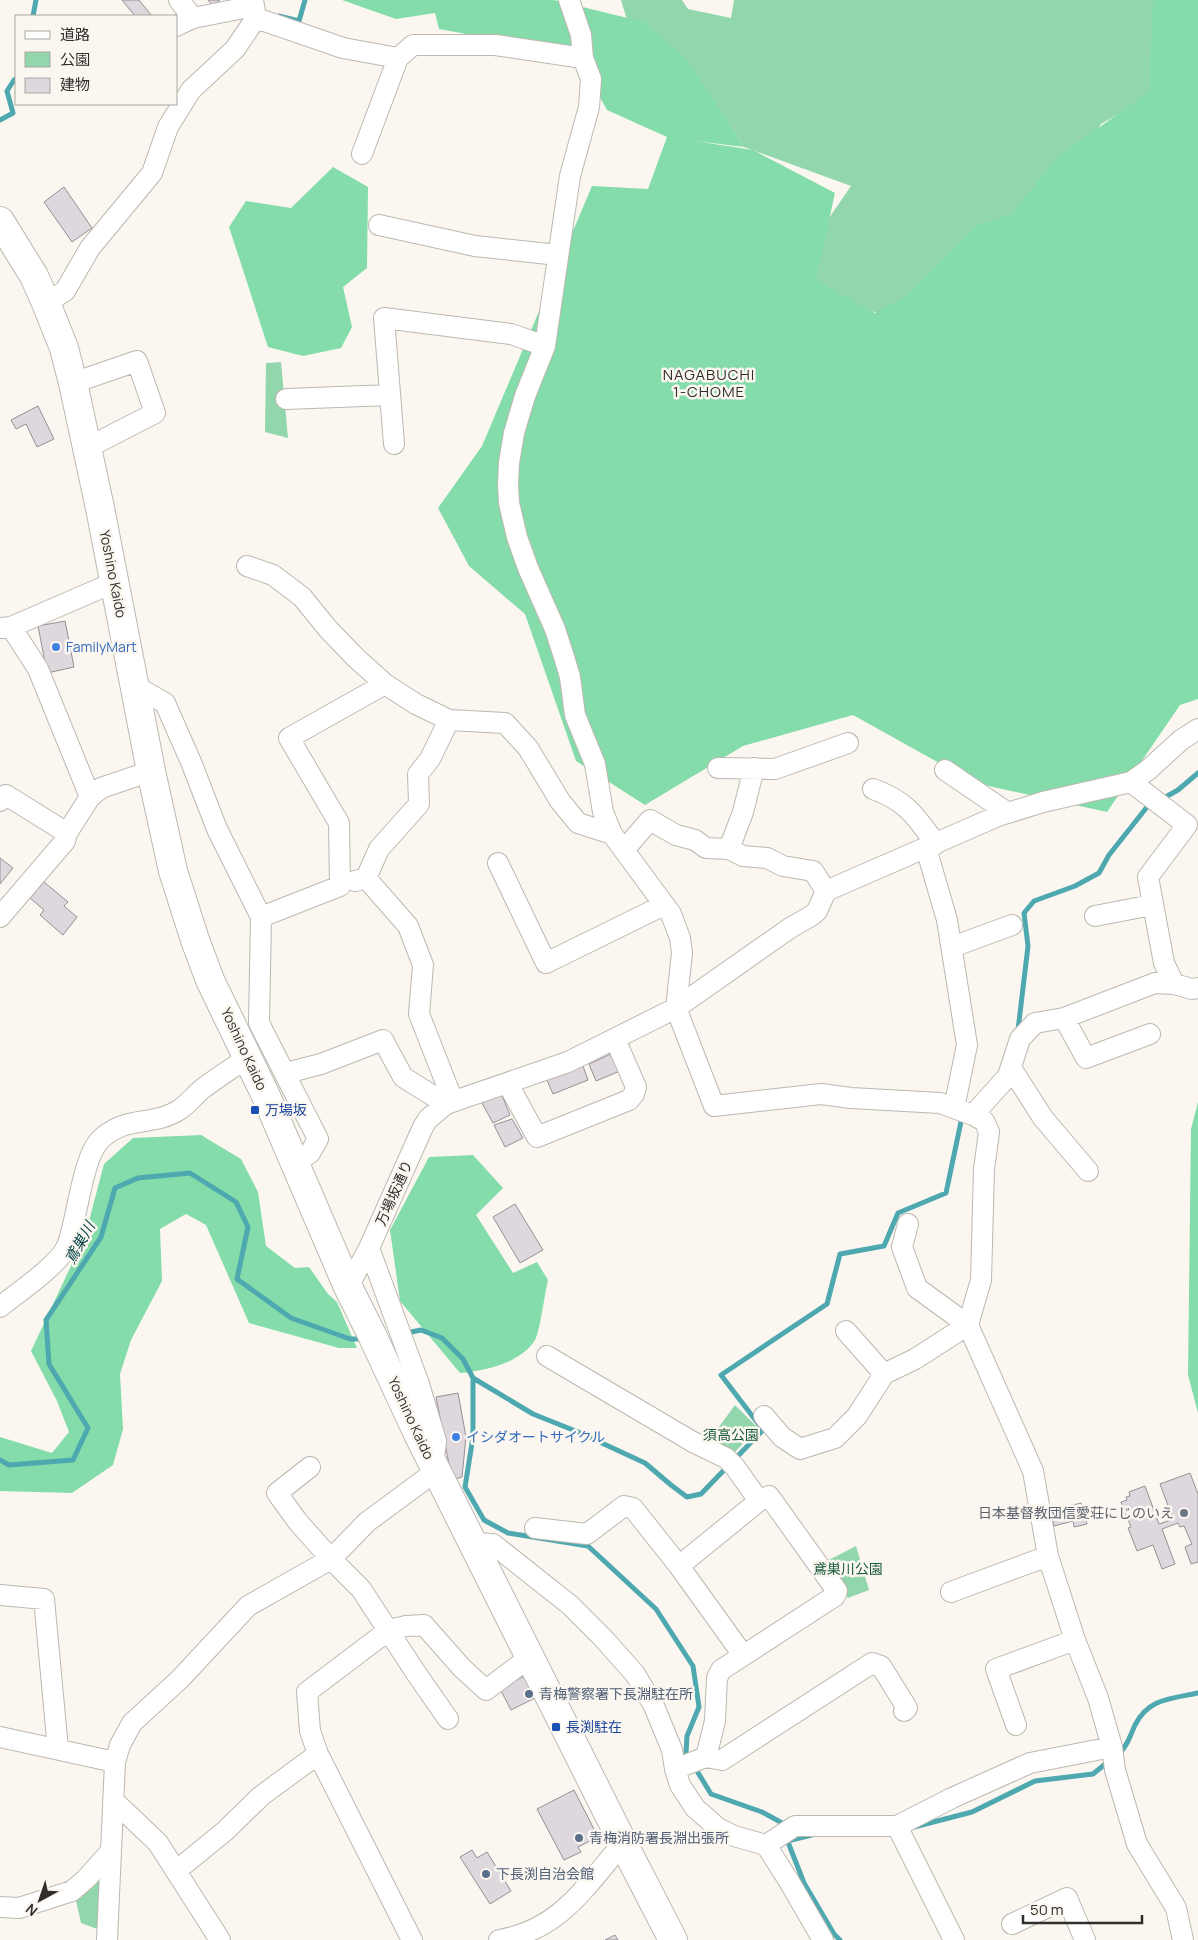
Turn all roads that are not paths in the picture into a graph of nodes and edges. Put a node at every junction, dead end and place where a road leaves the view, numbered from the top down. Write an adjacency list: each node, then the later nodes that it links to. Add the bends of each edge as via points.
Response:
1 (179, 0): 4 (street)
2 (569, 0): 6 (street, via 581,35)
3 (255, 10): 4 (street); 5 (street, via 343,48); 11 (street, via 235,49 191,90 168,127 152,173 90,248 65,291)
4 (185, 22)
5 (398, 58): 6 (street, via 413,45 495,45); 7 (street)
6 (583, 58): 10 (street, via 591,79 589,107 570,176)
7 (362, 154)
8 (0, 220): 11 (highway, Yoshino Kaido, via 34,276)
9 (379, 225): 10 (street, via 475,246)
10 (558, 255): 12 (street)
11 (46, 303): 13 (highway, Yoshino Kaido, via 64,348)
12 (545, 346): 14 (street, via 512,334 384,318); 36 (street, via 514,433 509,463 509,504 522,552 565,660 575,715 595,764 603,812)
13 (73, 383): 17 (highway, Yoshino Kaido); 17 (street, via 137,361 155,414)
14 (390, 395): 15 (street); 16 (street)
15 (286, 399)
16 (394, 444)
17 (87, 448): 19 (highway, Yoshino Kaido)
18 (247, 566): 21 (street, via 273,575 302,597 328,629)
19 (115, 582): 20 (street); 22 (highway, Yoshino Kaido)
20 (3, 627): 32 (street, via 38,669)
21 (385, 684): 23 (street); 42 (street, via 290,738 339,823)
22 (135, 686): 29 (highway, Yoshino Kaido); 48 (street, via 165,703 217,829)
23 (448, 720): 36 (street, via 505,723 528,748 560,801 578,823); 41 (street, via 430,759 418,774 419,804 379,849)
24 (1198, 729): 30 (street)
25 (848, 743): 27 (street, via 775,769)
26 (718, 768): 27 (street)
27 (754, 768): 38 (street)
28 (945, 770): 34 (street)
29 (151, 771): 32 (street, via 101,788); 57 (highway, Yoshino Kaido, via 173,871 194,940)
30 (1131, 782): 34 (street); 45 (street, via 1187,825 1148,877)
31 (874, 789): 37 (street, via 909,808)
32 (90, 797): 35 (street)
33 (0, 802): 35 (street, via 6,794)
34 (1008, 813): 37 (street)
35 (67, 833): 47 (street, via 65,841)
36 (612, 834): 39 (street)
37 (931, 846): 43 (street); 50 (street)
38 (729, 849): 39 (street, via 706,848 650,820); 43 (street, via 743,856 767,858 783,866 813,871)
39 (624, 850): 44 (street)
40 (498, 863): 44 (street, via 546,963)
41 (366, 878): 42 (street); 61 (street, via 408,926 423,965 419,1014)
42 (340, 886): 48 (street)
43 (826, 891): 53 (street, via 817,911 811,916)
44 (664, 905): 53 (street, via 671,914 682,953)
45 (1152, 905): 46 (street); 51 (street, via 1164,963)
46 (1095, 916)
47 (0, 917)
48 (261, 917): 59 (street, via 260,1023)
49 (1012, 925): 50 (street)
50 (952, 947): 62 (street, via 967,1045)
51 (1174, 984): 52 (street); 54 (street, via 1155,983)
52 (1198, 988)
53 (676, 1008): 56 (street); 62 (street, via 714,1106 821,1094 940,1103)
54 (1064, 1018): 55 (street, via 1086,1058); 58 (street, via 1035,1024 1020,1040)
55 (1150, 1034)
56 (615, 1039): 60 (street, via 568,1062); 60 (street, via 636,1087 629,1100 537,1136)
57 (248, 1057): 63 (highway, Yoshino Kaido); 68 (street, via 202,1089 179,1110 120,1126 98,1143 90,1158 66,1247 53,1264)
58 (1011, 1068): 62 (street, via 1008,1076); 64 (street, via 1043,1118)
59 (286, 1073): 61 (street, via 321,1064 383,1040 403,1078); 63 (street, via 318,1139 310,1153)
60 (508, 1084): 61 (street)
61 (449, 1102): 66 (street, 万場坂通り, via 423,1127)
62 (961, 1110): 69 (street, via 984,1121 989,1132 984,1169 981,1280)
63 (296, 1163): 67 (highway, Yoshino Kaido)
64 (1088, 1171)
65 (908, 1224): 69 (street, via 902,1247 917,1288)
66 (369, 1248): 67 (street, 万場坂通り); 71 (street, via 397,1324)
67 (348, 1286): 71 (highway, Yoshino Kaido)
68 (0, 1308)
69 (968, 1326): 73 (street); 80 (street, via 1033,1471)
70 (846, 1331): 73 (street)
71 (385, 1342): 76 (highway, Yoshino Kaido)
72 (547, 1356): 77 (street, via 731,1462)
73 (884, 1374): 74 (street, via 857,1416 835,1438 800,1449 782,1437)
74 (764, 1416)
75 (310, 1467): 81 (street, via 277,1493)
76 (435, 1468): 79 (highway, Yoshino Kaido); 81 (street, via 367,1522)
77 (759, 1501): 82 (street); 87 (street, via 769,1496 837,1591 835,1596)
78 (535, 1528): 82 (street, via 587,1534 624,1506 633,1508)
79 (473, 1543): 88 (highway, Yoshino Kaido); 98 (street, via 493,1544 570,1605 610,1646 635,1674 654,1706)
80 (1048, 1556): 83 (street); 86 (street)
81 (331, 1558): 85 (street, via 361,1589); 97 (street, via 248,1606 180,1679 132,1723)
82 (679, 1566): 87 (street)
83 (951, 1592)
84 (0, 1596): 94 (street, via 44,1599)
85 (389, 1630): 88 (street, via 424,1625 486,1690); 90 (street); 95 (street, via 307,1692 310,1731)
86 (1075, 1640): 91 (street, via 996,1669); 93 (street, via 1098,1698)
87 (744, 1655): 96 (street, via 721,1670 717,1678 716,1715)
88 (530, 1657): 101 (highway, Yoshino Kaido)
89 (904, 1711): 96 (street, via 907,1708 881,1666 872,1663 722,1760)
90 (448, 1719)
91 (1016, 1726)
92 (0, 1737): 94 (street)
93 (1112, 1747): 100 (street, via 1030,1763 952,1798); 115 (street, via 1115,1770 1137,1844 1176,1908)
94 (58, 1749): 97 (street)
95 (318, 1754): 104 (street, via 261,1796 225,1832); 110 (street)
96 (703, 1758): 98 (street)
97 (115, 1762): 99 (street)
98 (678, 1768): 102 (street, via 680,1785 694,1808 718,1828 734,1836)
99 (114, 1801): 103 (street); 104 (street, via 158,1843)
100 (899, 1832): 102 (street, via 796,1826); 113 (street)
101 (623, 1843): 107 (street, via 567,1908 549,1922); 111 (highway, Yoshino Kaido)
102 (770, 1843): 112 (street)
103 (111, 1851): 105 (street, via 72,1891 19,1908); 108 (street)
104 (176, 1870): 109 (street)
105 (0, 1907)
106 (1012, 1924): 114 (street, via 1067,1898)
107 (511, 1939)
108 (107, 1940)
109 (220, 1940)
110 (412, 1940)
111 (674, 1940)
112 (822, 1940)
113 (954, 1940)
114 (1085, 1940)
115 (1183, 1940)

